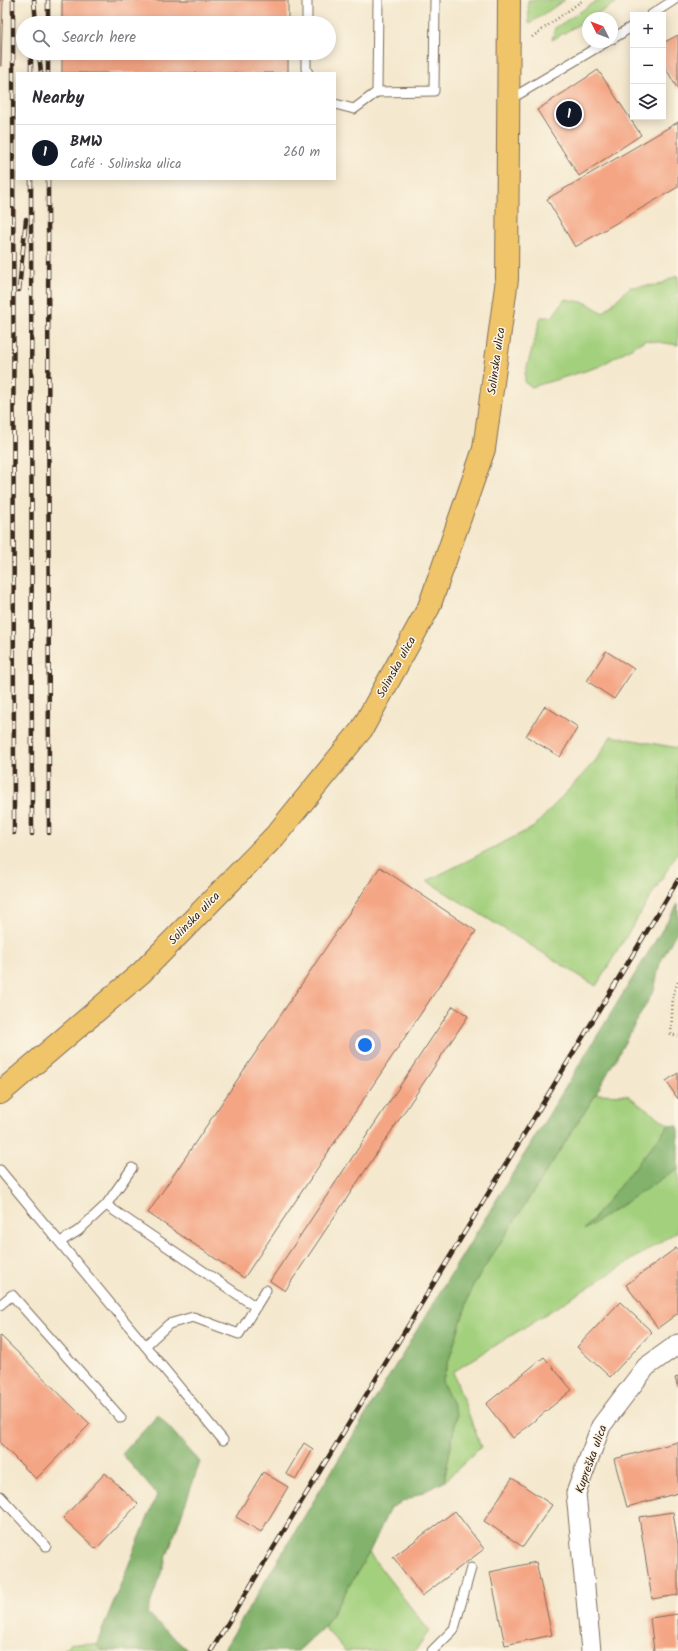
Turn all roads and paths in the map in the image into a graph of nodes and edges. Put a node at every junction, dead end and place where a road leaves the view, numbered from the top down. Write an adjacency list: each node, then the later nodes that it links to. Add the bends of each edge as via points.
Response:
1 (307, 0): 8 (lane)
2 (378, 0): 15 (lane)
3 (435, 0): 15 (lane, via 434,91)
4 (509, 0): 12 (main road, Solinska ulica)
5 (583, 0): 12 (path)
6 (674, 0): 7 (lane)
7 (656, 12)
8 (307, 16)
9 (630, 28): 10 (lane)
10 (618, 35)
11 (596, 48): 16 (lane)
12 (509, 54): 16 (main road, Solinska ulica)
13 (306, 60): 14 (lane)
14 (308, 72)
15 (377, 92): 17 (lane, via 354,109)
16 (508, 100): 20 (main road, Solinska ulica, via 507,279 484,449 429,607 362,729 275,836 141,973)
17 (336, 104)
18 (678, 982): 19 (path, via 673,995 671,1034)
19 (678, 1036)
20 (0, 1093)
21 (132, 1168): 23 (lane)
22 (0, 1170): 24 (lane)
23 (106, 1205): 24 (lane); 27 (lane)
24 (60, 1242): 29 (lane)
25 (266, 1290): 27 (lane)
26 (0, 1305): 30 (lane, via 12,1295)
27 (256, 1307): 29 (lane, via 239,1334 193,1317 169,1324)
28 (678, 1344): 36 (street, Kupreška ulica, via 646,1367 601,1426 576,1494)
29 (145, 1346): 31 (lane)
30 (121, 1418)
31 (223, 1440)
32 (0, 1496): 33 (lane)
33 (46, 1546)
34 (471, 1568): 35 (lane, via 454,1629)
35 (432, 1651)
36 (591, 1651)

